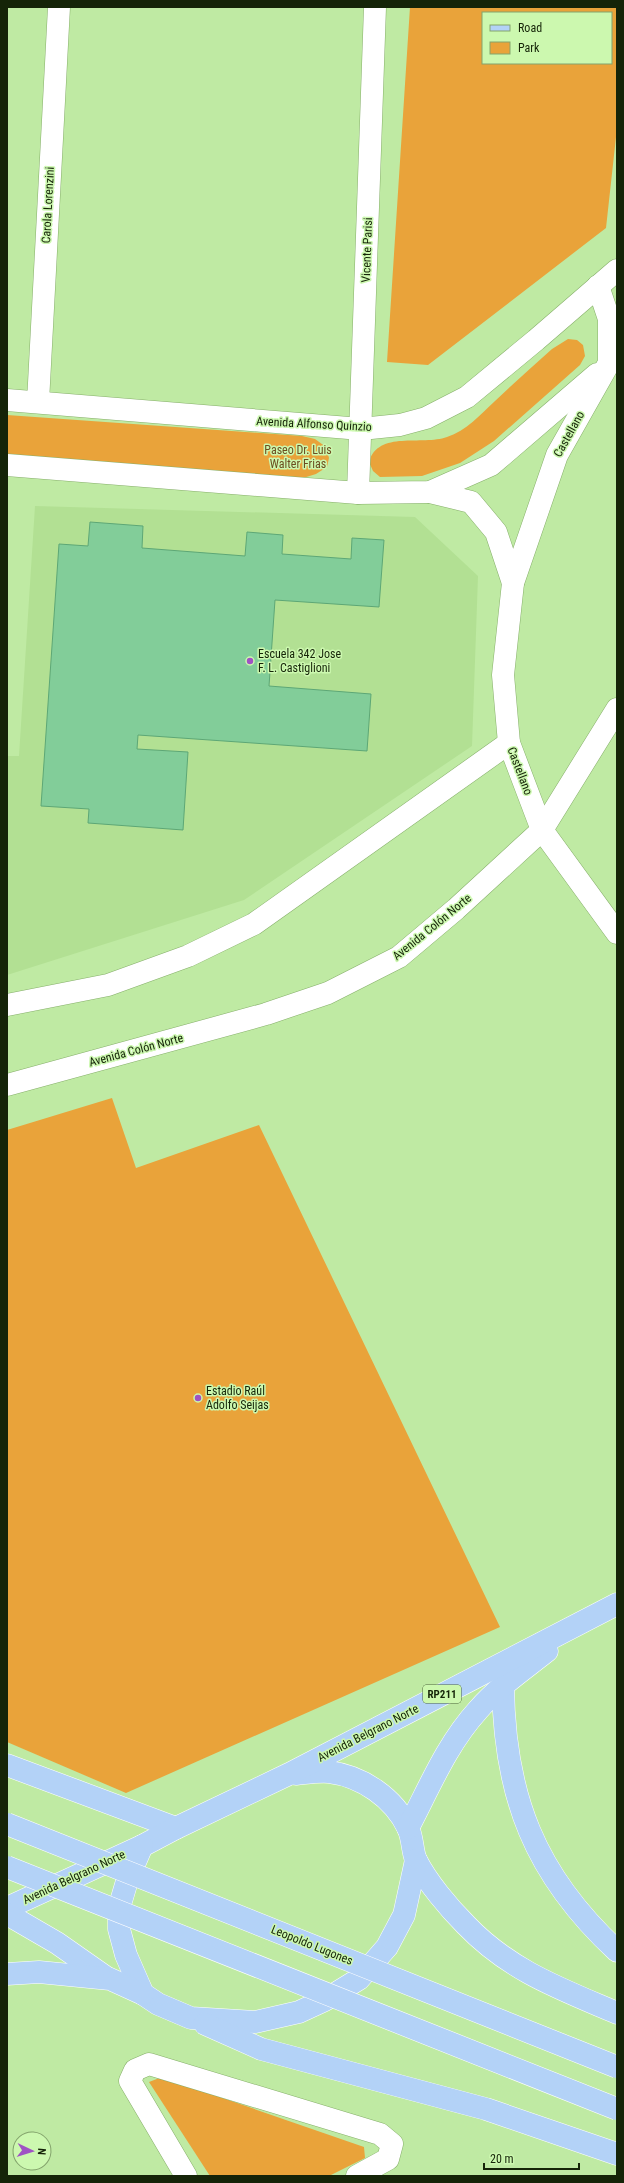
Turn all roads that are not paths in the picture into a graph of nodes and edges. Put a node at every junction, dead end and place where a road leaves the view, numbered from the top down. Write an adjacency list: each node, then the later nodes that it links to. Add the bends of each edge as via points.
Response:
1 (59, 7): 7 (street, Carola Lorenzini)
2 (375, 7): 8 (street, Vicente Parisi)
3 (617, 270): 4 (street, Avenida Alfonso Quinzio)
4 (598, 286): 5 (street, via 609,319); 8 (street, Avenida Alfonso Quinzio, via 467,397 426,418 400,425)
5 (613, 360): 10 (street, via 491,465); 12 (street, Castellano, via 556,455)
6 (7, 400): 7 (street, Avenida Alfonso Quinzio)
7 (38, 402): 8 (street, Avenida Alfonso Quinzio)
8 (361, 429): 11 (street, Vicente Parisi)
9 (7, 465): 11 (street)
10 (430, 492): 11 (street); 12 (street, Castellano, via 471,502 496,532)
11 (358, 493)
12 (513, 583): 14 (street, Castellano, via 503,675)
13 (617, 709): 15 (street, Avenida Colón Norte)
14 (509, 743): 15 (street, Castellano); 17 (street, via 254,924 188,956 108,985)
15 (542, 830): 16 (street, Castellano); 18 (street, Avenida Colón Norte, via 399,957 328,993 266,1014)
16 (617, 933)
17 (7, 1005)
18 (7, 1085)
19 (617, 1604): 20 (main road, Avenida Belgrano Norte / RP211)
20 (596, 1614): 21 (main road, Avenida Belgrano Norte / RP211); 23 (main road, Avenida Belgrano Norte / RP211)
21 (503, 1685): 26 (main road, Avenida Belgrano Norte / RP211, via 477,1711 460,1733); 32 (main road, via 503,1724 508,1759 517,1796 531,1835 559,1887 590,1925)
22 (7, 1765): 25 (main road)
23 (289, 1774): 25 (main road, Avenida Belgrano Norte); 26 (main road, via 329,1772 361,1781 388,1800)
24 (7, 1824): 38 (main road, Leopoldo Lugones, bridge)
25 (176, 1828): 27 (main road, Avenida Belgrano Norte)
26 (408, 1828): 28 (main road)
27 (142, 1846): 30 (main road, Avenida Belgrano Norte); 35 (main road, via 127,1880 119,1908 119,1929 126,1955)
28 (416, 1860): 36 (main road, via 443,1900 466,1926 496,1952 533,1977); 37 (main road, via 404,1915 387,1947 359,1979 325,2000 299,2012 255,2022)
29 (7, 1867): 39 (main road, bridge)
30 (7, 1908)
31 (7, 1914): 34 (main road, via 57,1943)
32 (617, 1951)
33 (7, 1974): 34 (main road, via 39,1972)
34 (110, 1980): 35 (main road)
35 (143, 1994): 37 (main road, via 158,2004)
36 (617, 2013)
37 (192, 2018): 40 (main road, via 261,2049 486,2109)
38 (617, 2067)
39 (617, 2109)
40 (617, 2154)
41 (186, 2176): 42 (street, via 130,2080 134,2070 149,2064 380,2134 392,2144 388,2159)
42 (357, 2176)

